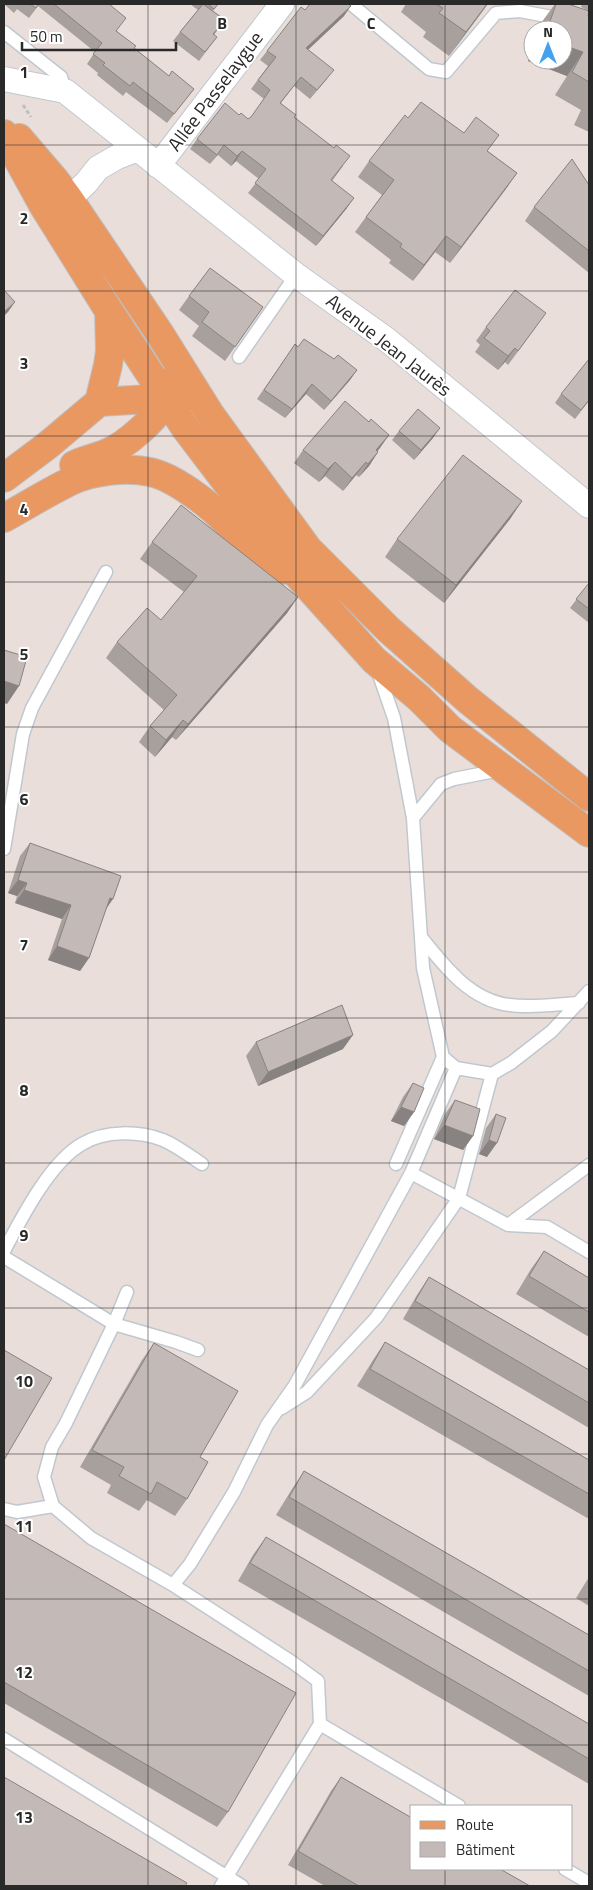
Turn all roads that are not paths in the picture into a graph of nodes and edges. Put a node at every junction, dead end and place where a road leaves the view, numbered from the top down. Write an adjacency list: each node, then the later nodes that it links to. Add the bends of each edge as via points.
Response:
1 (351, 4): 3 (lane, via 428,69 446,72 496,13 520,12)
2 (272, 8): 10 (street, Allée Passelaygue)
3 (589, 24)
4 (4, 32): 6 (lane, via 61,77)
5 (4, 79): 6 (street)
6 (64, 91): 9 (street, Avenue Jean Jaurès)
7 (4, 120): 11 (main road)
8 (4, 134): 12 (main road)
9 (138, 149): 10 (street, Avenue Jean Jaurès); 11 (street, via 98,168)
10 (158, 166): 13 (street, Avenue Jean Jaurès)
11 (69, 199): 12 (street); 15 (main road)
12 (58, 229): 14 (main road)
13 (296, 275): 16 (lane); 21 (street, Avenue Jean Jaurès, via 386,339)
14 (109, 311): 17 (main road); 18 (main road, via 110,351)
15 (173, 354): 17 (main road); 19 (main road)
16 (239, 357)
17 (166, 398): 18 (main road); 19 (main road); 22 (main road, via 145,426 121,447 86,458); 24 (main road)
18 (99, 402): 20 (main road)
19 (210, 414): 28 (main road, via 308,549 334,576 468,700)
20 (4, 478)
21 (589, 506)
22 (4, 511)
23 (4, 518): 24 (main road, via 72,481 100,473 152,472 179,485 214,509 269,563 282,570)
24 (293, 570): 26 (main road)
25 (106, 572): 31 (lane, via 32,708 23,734)
26 (374, 660): 27 (main road, via 450,729); 29 (lane, via 394,718)
27 (503, 769): 29 (lane, via 440,784); 30 (main road)
28 (589, 797)
29 (413, 818): 32 (lane)
30 (589, 833)
31 (4, 849)
32 (421, 937): 34 (lane, via 448,969 482,998 509,1005); 35 (lane, via 423,968)
33 (589, 991): 34 (lane)
34 (579, 1003): 37 (lane, via 552,1031)
35 (444, 1057): 36 (lane); 39 (lane)
36 (456, 1068): 37 (lane); 41 (lane)
37 (492, 1074): 42 (lane)
38 (202, 1164): 44 (lane, via 163,1140 139,1134 99,1137 81,1144 46,1180)
39 (396, 1164)
40 (589, 1165): 43 (lane)
41 (411, 1173): 42 (lane); 50 (lane)
42 (459, 1198): 43 (lane); 50 (lane, via 376,1318 307,1392)
43 (508, 1225): 45 (lane, via 547,1228)
44 (4, 1251)
45 (589, 1252)
46 (4, 1256): 48 (lane)
47 (127, 1292): 48 (lane)
48 (114, 1324): 49 (lane); 51 (lane, via 52,1447 44,1477)
49 (198, 1350)
50 (278, 1410): 53 (lane, via 267,1424 229,1500 190,1564)
51 (53, 1506): 52 (lane, via 17,1512); 53 (lane, via 90,1538)
52 (4, 1509)
53 (173, 1585): 54 (lane, via 318,1681)
54 (320, 1724): 56 (lane); 58 (lane)
55 (4, 1739): 58 (lane)
56 (457, 1805)
57 (567, 1870): 59 (lane)
58 (224, 1882): 60 (lane)
59 (589, 1883)
60 (242, 1886)

